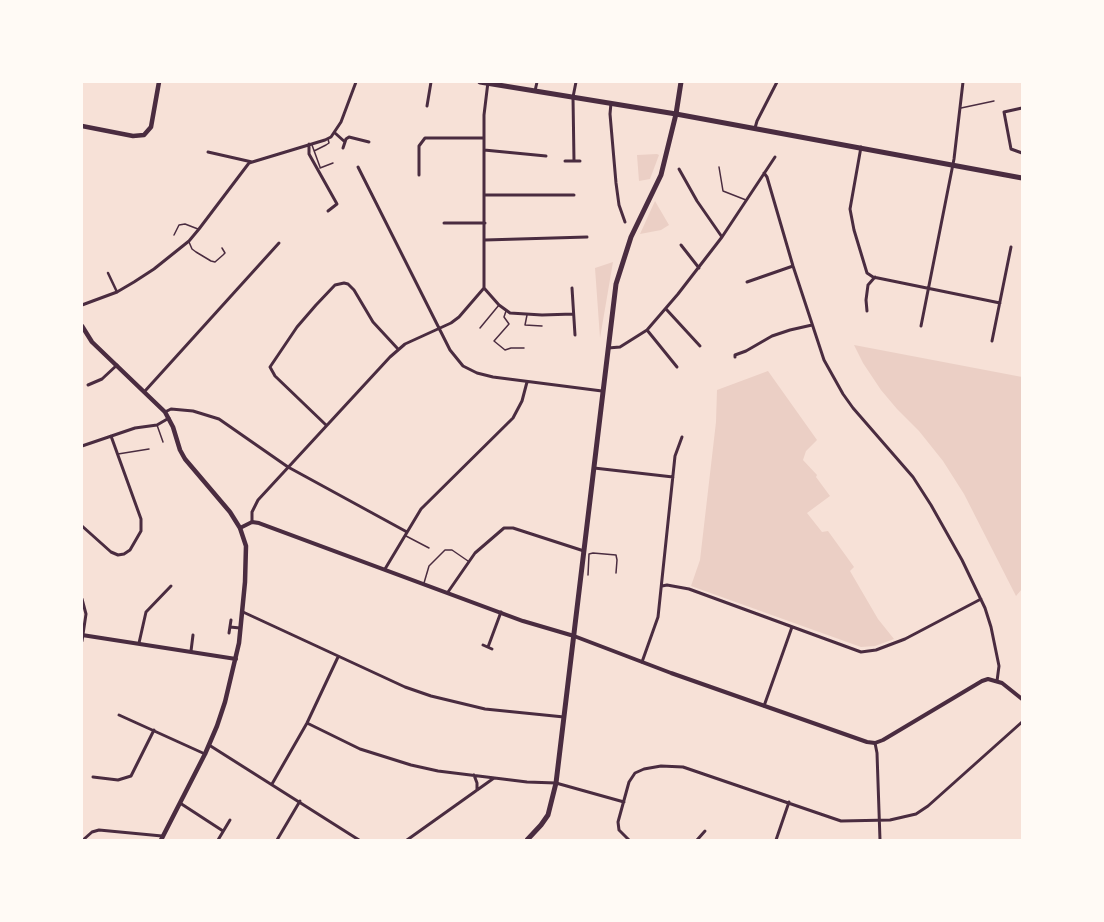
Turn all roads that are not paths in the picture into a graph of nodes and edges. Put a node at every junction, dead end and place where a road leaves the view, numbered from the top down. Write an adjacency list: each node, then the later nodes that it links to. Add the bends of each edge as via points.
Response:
1 (159, 82): 19 (main road, via 151,127 144,135 133,136)
2 (356, 82): 21 (street)
3 (431, 82): 15 (street)
4 (480, 82): 10 (main road)
5 (537, 82): 11 (street)
6 (576, 82): 12 (street)
7 (681, 82): 18 (main road)
8 (776, 82): 20 (street)
9 (963, 82): 17 (street)
10 (487, 83): 11 (main road); 23 (street)
11 (536, 91): 12 (main road)
12 (573, 97): 14 (main road); 36 (street)
13 (994, 101): 17 (lane)
14 (611, 103): 18 (main road); 52 (street, via 616,183 619,205)
15 (427, 106)
16 (1022, 108): 32 (street, via 1004,112 1011,149)
17 (959, 109): 40 (street)
18 (676, 114): 20 (main road); 94 (main road, via 661,175 631,237 618,273)
19 (82, 126)
20 (755, 128): 27 (main road)
21 (335, 133): 22 (street); 24 (street)
22 (331, 137): 26 (street); 30 (lane, via 328,139 329,143)
23 (484, 138): 29 (street); 46 (street, via 425,138 419,146)
24 (345, 142): 25 (street, via 349,137); 28 (street)
25 (369, 142)
26 (311, 144): 30 (lane); 38 (street); 43 (street, via 309,154)
27 (861, 147): 40 (main road); 68 (street, via 851,202 851,220 867,272)
28 (343, 148)
29 (484, 150): 33 (street); 48 (street)
30 (314, 151): 43 (lane)
31 (208, 152): 38 (street)
32 (1022, 153)
33 (546, 156)
34 (776, 157): 45 (street)
35 (565, 161): 36 (street)
36 (574, 161): 37 (street)
37 (580, 161)
38 (252, 162): 55 (street, via 244,168)
39 (334, 163): 43 (lane)
40 (953, 164): 47 (main road); 72 (street)
41 (358, 167): 86 (street)
42 (719, 167): 50 (lane, via 723,191)
43 (319, 168): 51 (street, via 337,204)
44 (679, 169): 57 (street, via 697,202)
45 (764, 173): 50 (street); 65 (street)
46 (419, 176)
47 (1022, 178)
48 (485, 195): 49 (street); 54 (street)
49 (574, 195)
50 (746, 200): 57 (street)
51 (328, 211)
52 (625, 222)
53 (444, 223): 54 (street)
54 (485, 223): 59 (street)
55 (200, 229): 56 (lane, via 185,224 179,225); 60 (street)
56 (174, 235)
57 (722, 236): 66 (street)
58 (587, 237): 59 (street)
59 (484, 240): 70 (street)
60 (189, 241): 64 (lane, via 192,249 215,262 225,253); 73 (street, via 145,276)
61 (279, 243): 101 (street)
62 (681, 245): 66 (street)
63 (1011, 247): 74 (street)
64 (222, 248)
65 (793, 266): 69 (street); 82 (street)
66 (699, 268): 77 (street)
67 (108, 273): 73 (street)
68 (875, 277): 72 (street); 79 (street, via 868,285)
69 (746, 282)
70 (484, 288): 76 (street); 86 (street, via 460,317)
71 (572, 288): 80 (street)
72 (929, 288): 74 (street); 85 (street)
73 (117, 292): 75 (street)
74 (1000, 303): 91 (street)
75 (82, 305)
76 (499, 305): 78 (street); 87 (lane)
77 (666, 309): 88 (street); 92 (street)
78 (506, 311): 81 (street); 93 (lane, via 504,317 509,324 494,341 505,350)
79 (868, 311)
80 (573, 314): 81 (street); 90 (street)
81 (527, 315): 84 (lane, via 525,325)
82 (812, 325): 96 (street, via 772,336 735,356); 132 (street, via 824,360 843,394 913,477 962,560)
83 (82, 326): 89 (main road)
84 (542, 326)
85 (921, 326)
86 (440, 328): 95 (street); 99 (street, via 450,350 463,366 493,377)
87 (480, 328)
88 (646, 330): 94 (street, via 620,347); 98 (street)
89 (83, 334): 97 (main road)
90 (575, 335)
91 (992, 341)
92 (700, 346)
93 (524, 348)
94 (607, 348): 102 (main road)
95 (398, 349): 106 (street); 106 (street, via 375,325 348,284 336,286 316,305 297,327 270,367 275,376)
96 (735, 349)
97 (116, 365): 100 (street, via 102,379); 101 (main road)
98 (677, 367)
99 (528, 382): 102 (street); 119 (street, via 513,418 421,509)
100 (88, 385)
101 (145, 391): 103 (main road)
102 (602, 391): 114 (main road)
103 (165, 412): 104 (main road); 113 (street, via 171,409 188,410 219,419)
104 (169, 418): 105 (street); 118 (main road, via 180,450 190,467 223,502)
105 (157, 425): 107 (street, via 135,428); 109 (lane)
106 (326, 425): 113 (street)
107 (111, 436): 110 (street); 112 (street)
108 (682, 436): 115 (street, via 676,450)
109 (163, 442)
110 (82, 446)
111 (148, 449): 112 (lane)
112 (118, 454): 117 (street, via 141,519 141,531 130,550 118,555 111,552)
113 (288, 467): 116 (street, via 258,500); 119 (street)
114 (594, 468): 115 (street); 121 (main road)
115 (673, 477): 129 (street)
116 (252, 522): 118 (street); 124 (street)
117 (82, 526)
118 (240, 528): 133 (main road, via 247,556)
119 (406, 533): 120 (lane); 124 (street)
120 (429, 548)
121 (584, 551): 122 (street, via 510,527 498,532); 123 (main road)
122 (468, 561): 127 (lane, via 452,550 445,550 429,566); 130 (street)
123 (585, 564): 125 (lane, via 590,553 613,554 618,560); 126 (lane); 142 (main road)
124 (385, 569): 127 (street)
125 (616, 573)
126 (588, 575)
127 (424, 584): 130 (street)
128 (171, 586): 144 (street, via 146,612)
129 (662, 586): 137 (street, via 689,590); 151 (street, via 658,617)
130 (448, 592): 134 (street)
131 (82, 599): 140 (street, via 86,614)
132 (981, 599): 137 (street, via 914,635 869,652 861,652); 152 (street, via 998,656)
133 (243, 612): 138 (main road); 149 (street)
134 (501, 612): 142 (street); 146 (street)
135 (231, 620): 136 (street)
136 (230, 627): 138 (street); 139 (street)
137 (792, 627): 154 (street)
138 (240, 628): 150 (main road)
139 (229, 633)
140 (82, 635): 143 (street); 144 (street)
141 (193, 635): 148 (street)
142 (574, 636): 151 (street); 156 (main road)
143 (82, 641)
144 (140, 644): 148 (street)
145 (483, 645): 146 (street)
146 (488, 647): 147 (street)
147 (492, 649)
148 (191, 652): 150 (street)
149 (338, 657): 156 (street, via 405,688 458,704); 158 (street)
150 (236, 659): 161 (main road, via 221,715)
151 (642, 662): 154 (street)
152 (997, 681): 153 (street, via 1006,685); 160 (street, via 988,679 977,683)
153 (1022, 699)
154 (764, 706): 160 (street, via 848,737)
155 (119, 715): 159 (street)
156 (564, 717): 166 (main road)
157 (1022, 722): 174 (street, via 928,806 907,817)
158 (308, 723): 163 (street, via 384,758 438,771); 167 (street)
159 (154, 730): 162 (street); 164 (street, via 131,776 118,780)
160 (875, 743): 174 (street)
161 (209, 745): 162 (main road); 167 (street)
162 (205, 754): 172 (main road)
163 (474, 775): 165 (street); 168 (street)
164 (93, 777)
165 (494, 778): 166 (street); 168 (street)
166 (556, 783): 170 (street); 183 (main road, via 548,815)
167 (272, 784): 169 (street)
168 (476, 790): 182 (street)
169 (300, 801): 180 (street); 181 (street)
170 (624, 802): 171 (street, via 629,782 635,774 651,767 673,766 699,771); 184 (street, via 617,826)
171 (789, 802): 174 (street, via 841,821); 186 (street)
172 (180, 803): 175 (street); 177 (main road)
173 (230, 820): 175 (street)
174 (879, 821): 187 (street)
175 (224, 831): 179 (street)
176 (705, 831): 185 (street)
177 (162, 838): 178 (street, via 99,830 92,832)
178 (83, 840)
179 (218, 840)
180 (277, 840)
181 (359, 840)
182 (407, 840)
183 (527, 840)
184 (629, 840)
185 (697, 840)
186 (776, 840)
187 (880, 840)

